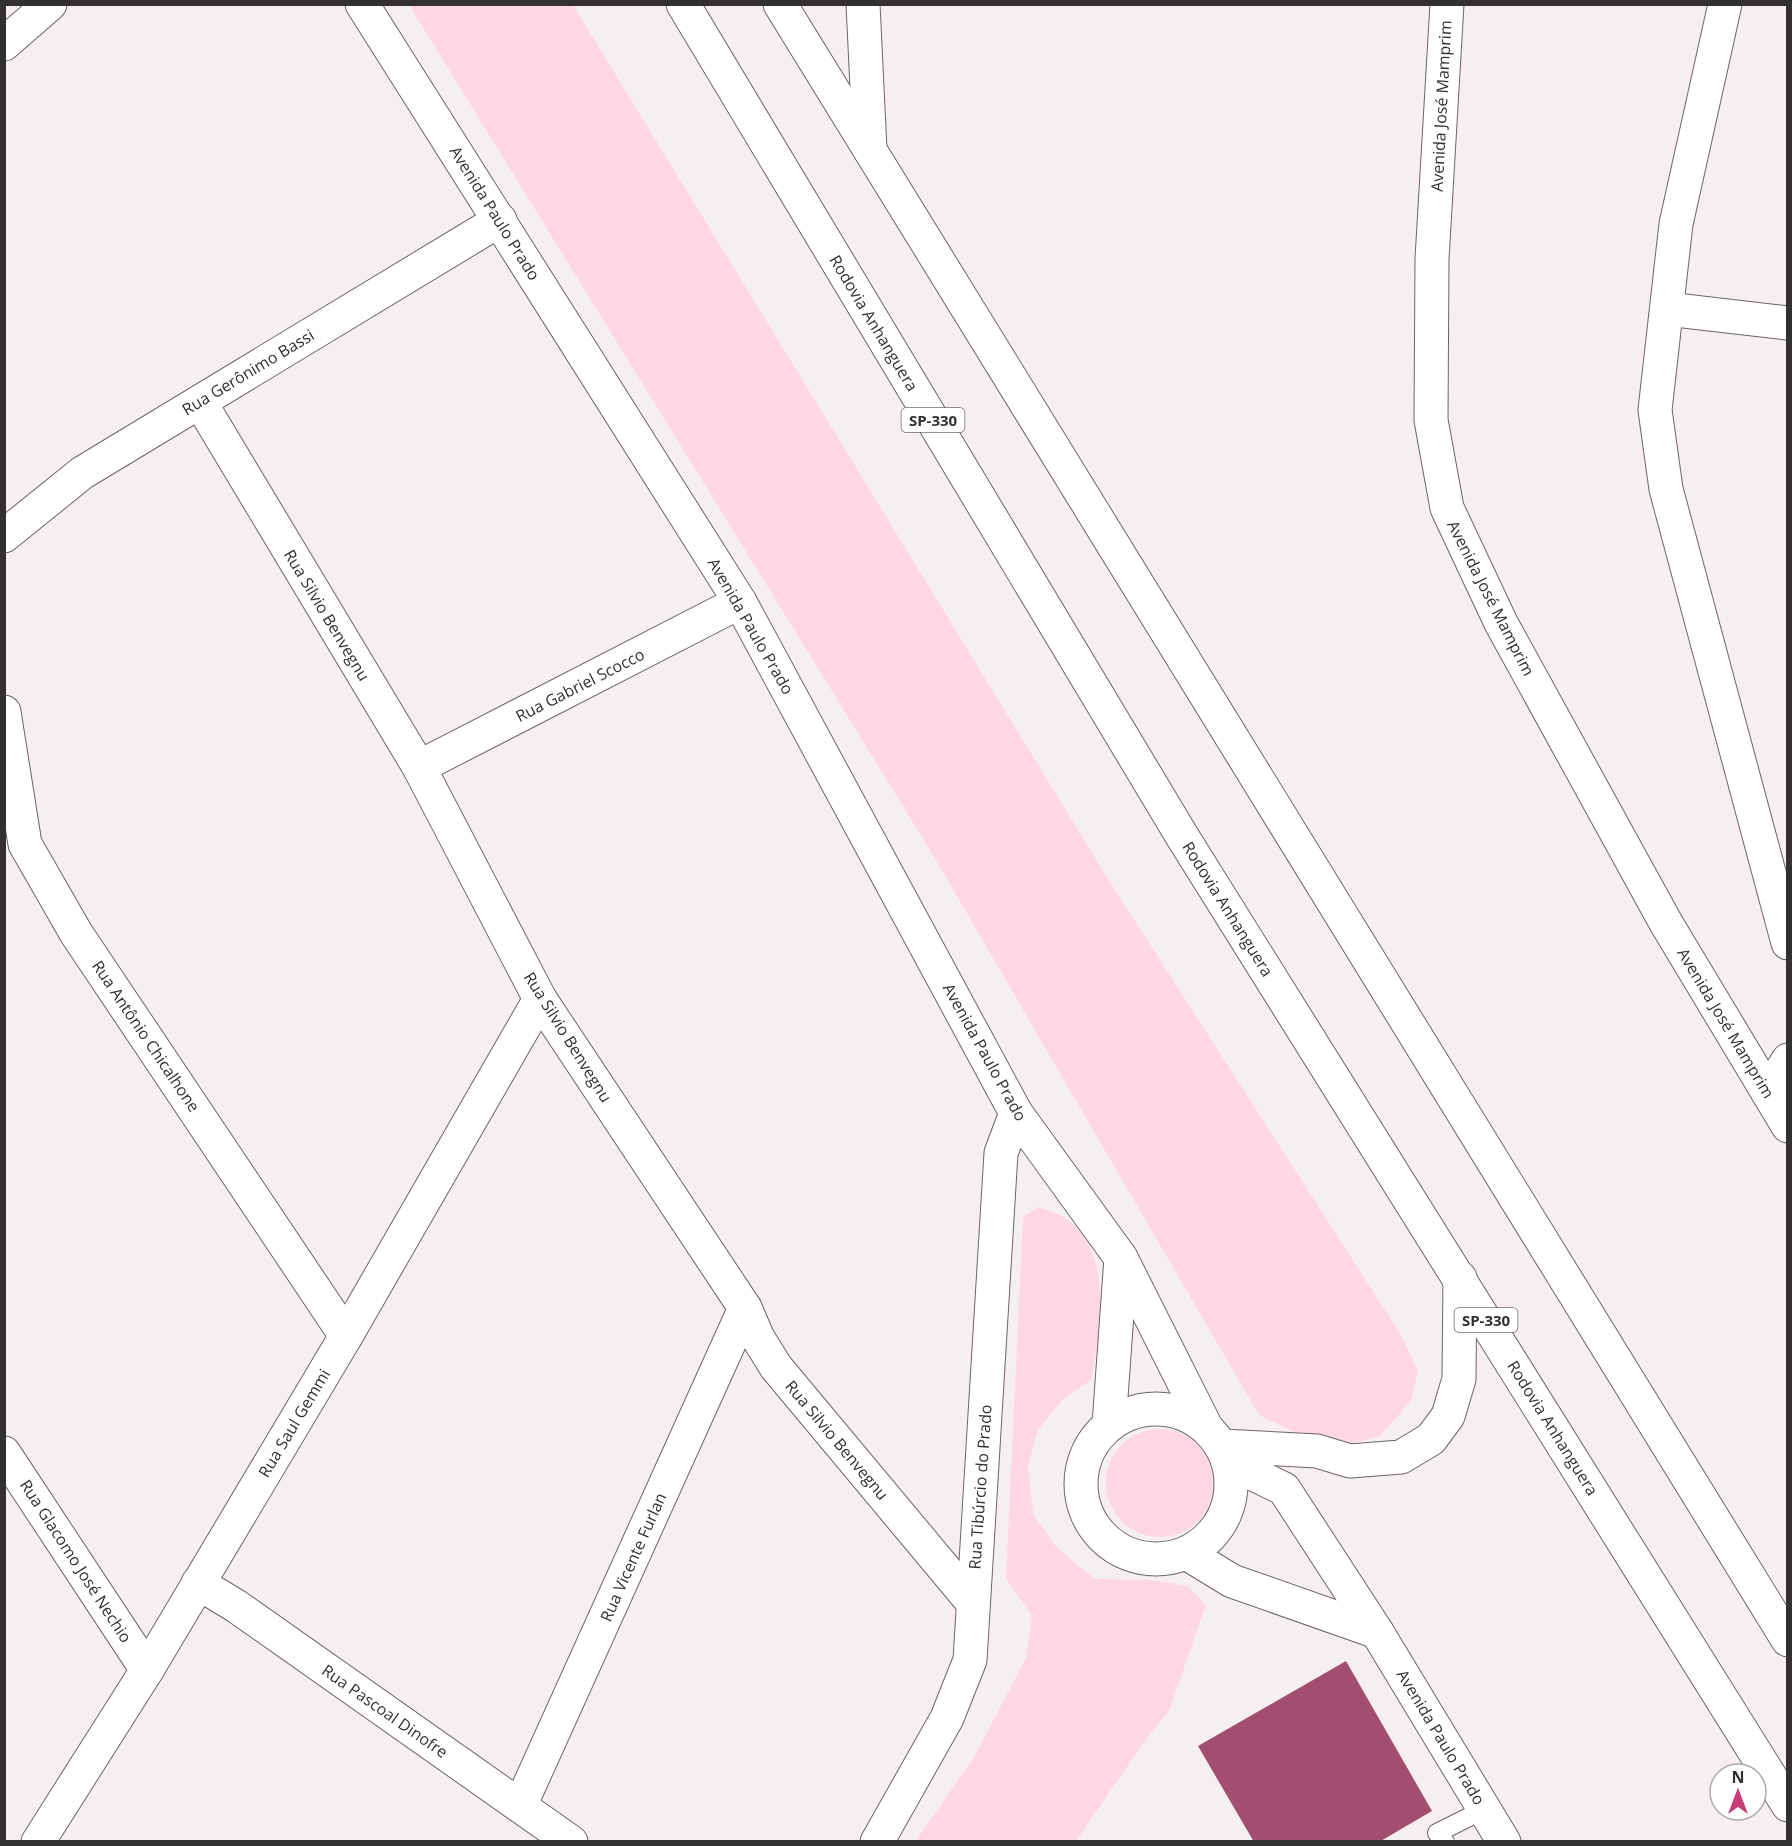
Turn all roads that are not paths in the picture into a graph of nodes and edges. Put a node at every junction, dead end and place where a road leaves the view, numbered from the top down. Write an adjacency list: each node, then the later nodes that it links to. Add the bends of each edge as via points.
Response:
1 (50, 4): 8 (main road)
2 (363, 4): 10 (main road, Avenida Paulo Prado)
3 (683, 4): 25 (main road, Rodovia Anhanguera / SP-330, via 1182,836)
4 (780, 4): 9 (main road)
5 (863, 4): 9 (main road)
6 (1447, 4): 21 (main road, Avenida José Mamprim, via 1432,259 1431,420 1447,508 1501,622 1660,913)
7 (1725, 4): 11 (main road, via 1680,203)
8 (4, 44)
9 (870, 155): 35 (main road)
10 (500, 220): 13 (main road, Rua Gerônimo Bassi); 15 (main road, Avenida Paulo Prado)
11 (1667, 309): 12 (main road); 18 (main road, via 1655,410 1666,489)
12 (1787, 323)
13 (200, 402): 14 (main road, Rua Gerônimo Bassi, via 82,473); 17 (main road, Rua Silvio Benvegnu)
14 (4, 536)
15 (741, 602): 17 (main road, Rua Gabriel Scocco); 22 (main road, Avenida Paulo Prado)
16 (4, 712): 27 (main road, Rua Antônio Chicalhone, via 25,844 76,933)
17 (419, 767): 19 (main road, Rua Silvio Benvegnu)
18 (1788, 943)
19 (540, 999): 26 (main road, Rua Silvio Benvegnu); 27 (main road, Rua Saul Gemmi)
20 (1788, 1060): 21 (main road)
21 (1768, 1093): 23 (main road, Avenida José Mamprim)
22 (1016, 1113): 24 (main road, Avenida Paulo Prado); 33 (main road, Rua Tibúrcio do Prado, via 1001,1153)
23 (1788, 1126)
24 (1121, 1258): 28 (main road); 29 (main road, Avenida Paulo Prado)
25 (1460, 1278): 29 (main road, via 1459,1379 1448,1416 1431,1439 1401,1457 1350,1461 1317,1451); 37 (main road, Rodovia Anhanguera / SP-330)
26 (745, 1308): 33 (main road, Rua Silvio Benvegnu, via 776,1367); 38 (main road, Rua Vicente Furlan)
27 (346, 1336): 32 (main road, Rua Saul Gemmi)
28 (1109, 1425): 29 (main road, via 1132,1412 1158,1408 1184,1413); 31 (main road, via 1084,1460 1080,1481 1091,1523 1105,1540 1144,1559 1166,1559)
29 (1219, 1445): 31 (main road, via 1232,1489 1225,1516 1210,1538); 34 (main road, Avenida Paulo Prado, via 1284,1489)
30 (4, 1453): 36 (main road, Rua Glacomo José Nechio)
31 (1186, 1553): 34 (main road, via 1232,1581)
32 (198, 1583): 36 (main road, Rua Saul Gemmi); 38 (main road, Rua Pascoal Dinofre)
33 (973, 1603): 43 (main road, Rua Tibúrcio do Prado, via 970,1660 947,1718)
34 (1377, 1632): 39 (main road, Avenida Paulo Prado)
35 (1788, 1640)
36 (147, 1670): 41 (main road, Rua Saul Gemmi)
37 (1788, 1805)
38 (520, 1806): 42 (main road, Rua Pascoal Dinofre)
39 (1485, 1809): 40 (lane); 44 (main road, Avenida Paulo Prado)
40 (1441, 1837)
41 (38, 1842)
42 (571, 1842)
43 (877, 1842)
44 (1504, 1842)

